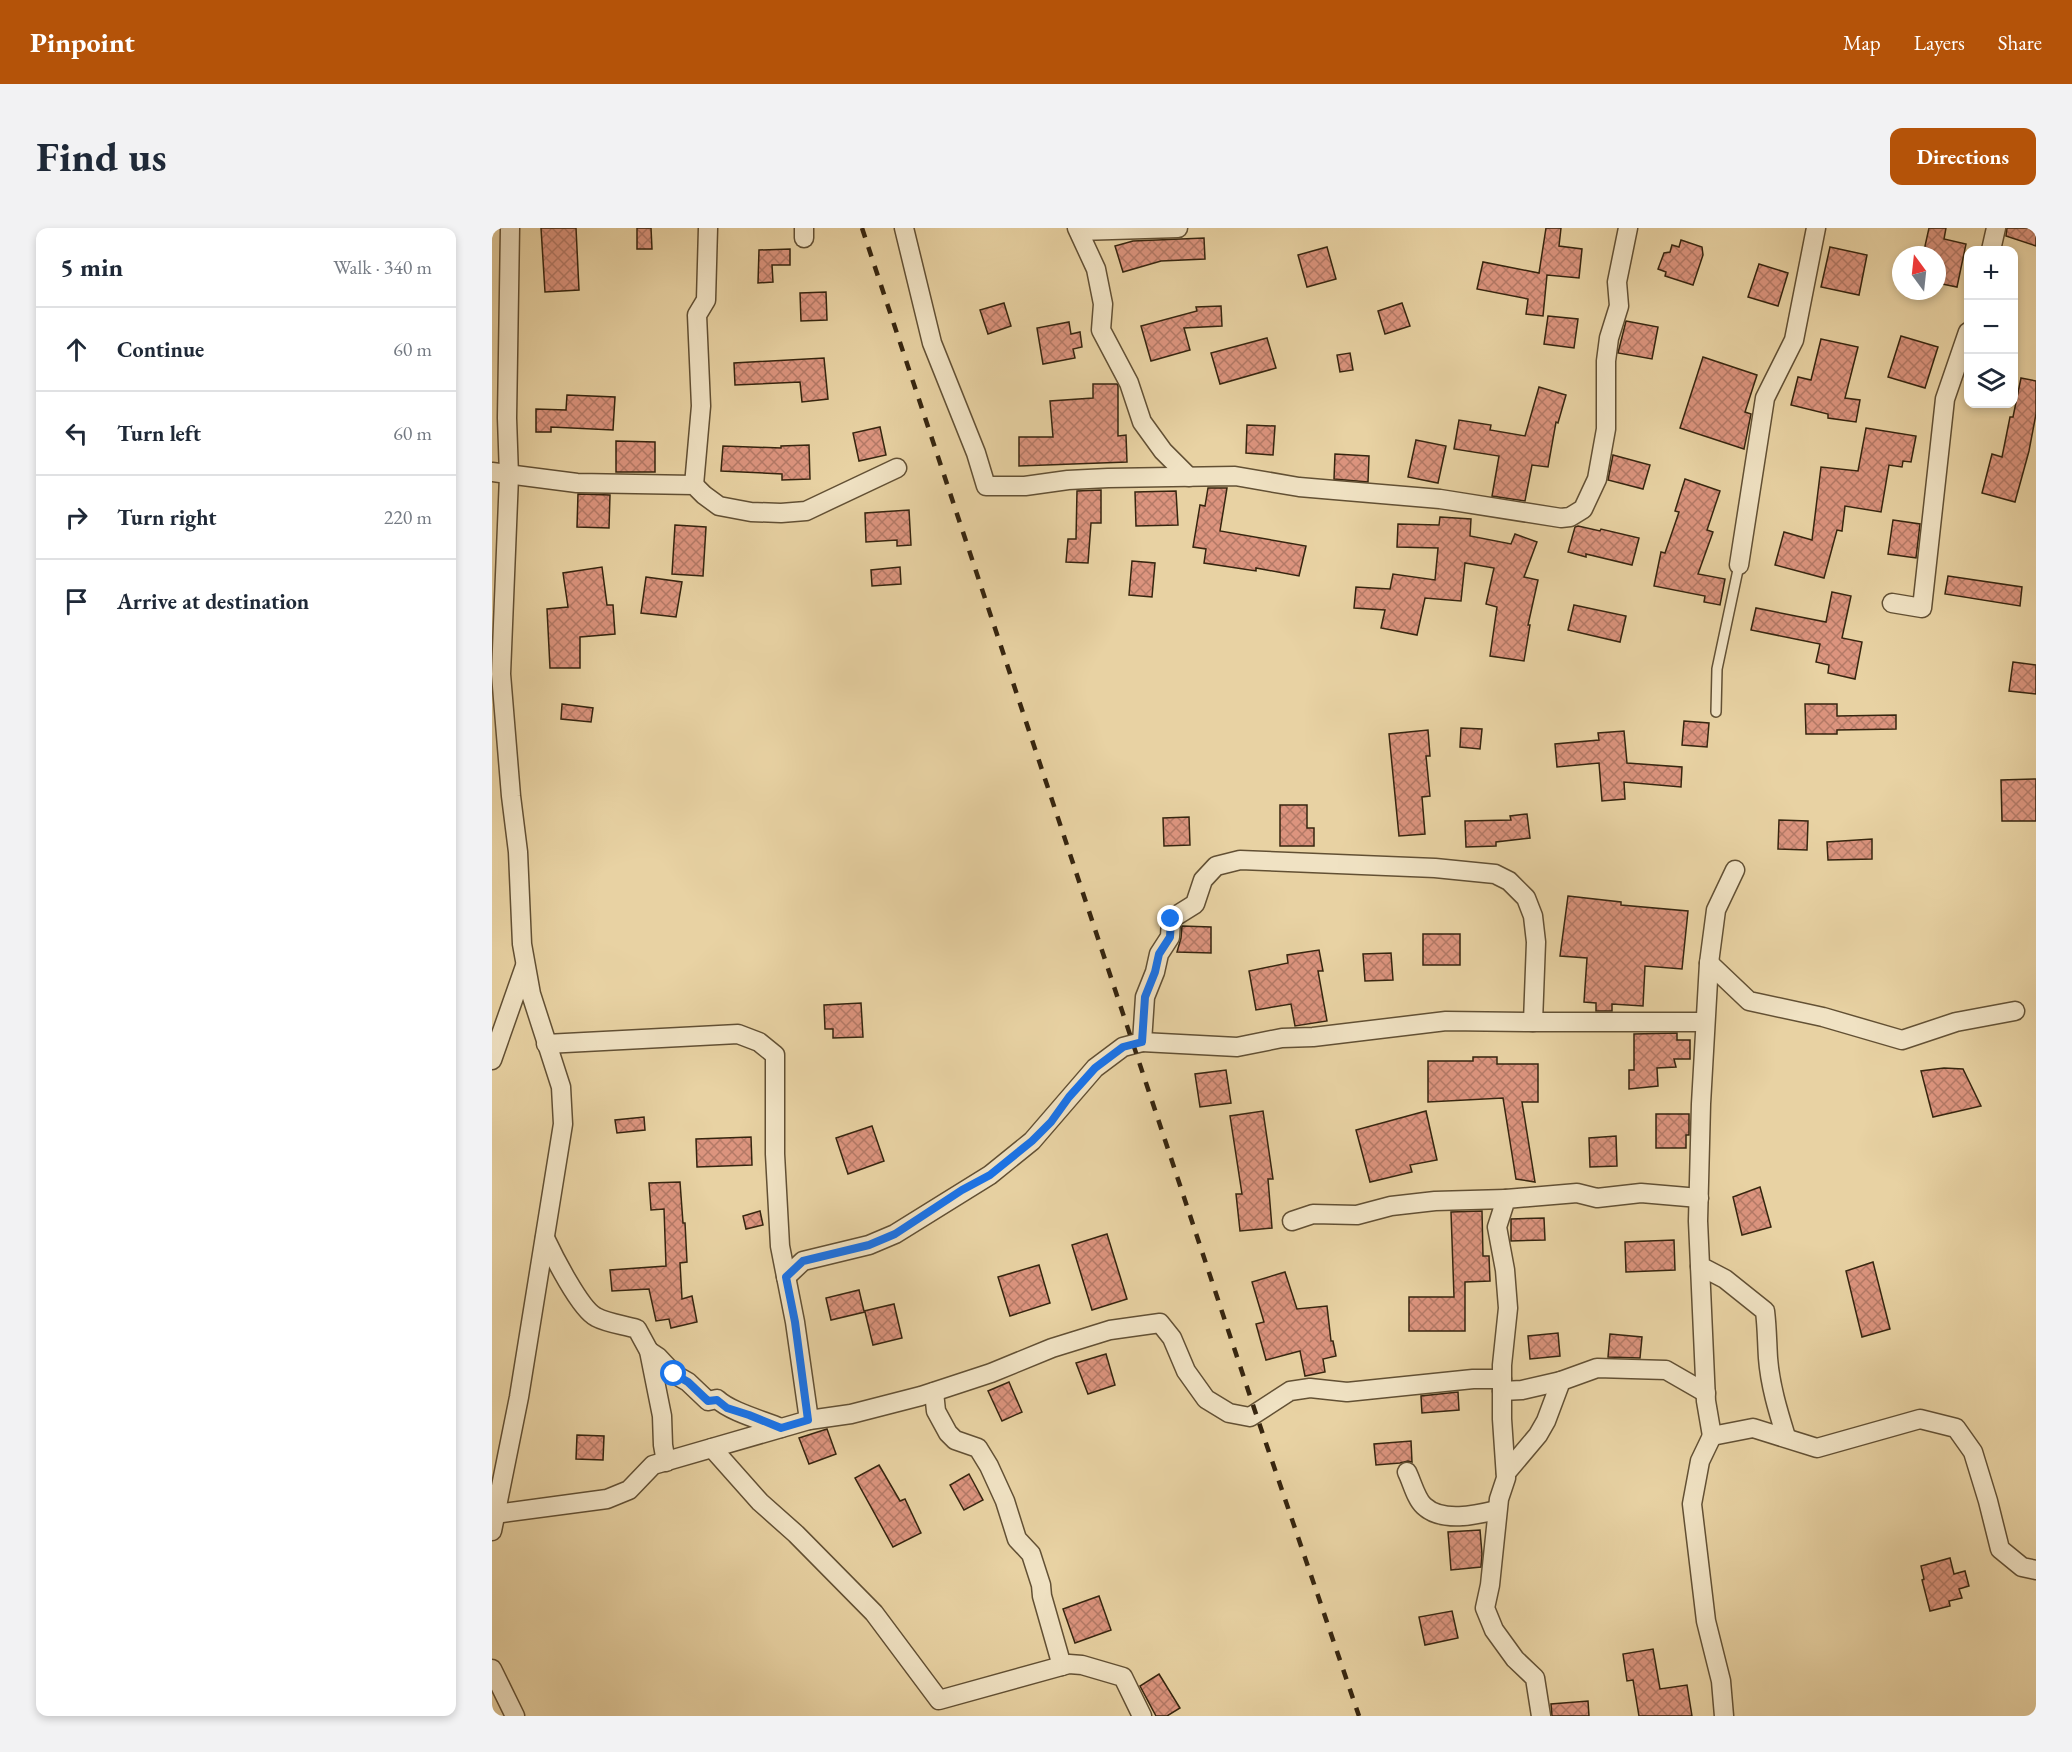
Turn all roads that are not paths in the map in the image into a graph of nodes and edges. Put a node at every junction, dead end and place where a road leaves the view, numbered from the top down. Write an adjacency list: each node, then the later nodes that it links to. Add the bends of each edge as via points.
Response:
1 (510, 228): 12 (street, via 507,418)
2 (708, 228): 14 (street, via 706,300 697,315 701,406)
3 (904, 228): 13 (street, via 932,343 986,486)
4 (1178, 228): 8 (street)
5 (1628, 228): 13 (street, via 1617,282 1618,306 1607,350 1606,429 1597,479 1583,509 1570,517 1539,516 1440,499 1299,487 1235,476)
6 (1816, 228): 15 (street, via 1794,340 1766,398)
7 (1996, 228): 9 (street)
8 (1078, 229): 13 (street, via 1096,269 1103,304 1101,330 1129,382 1142,422 1163,451)
9 (1993, 246)
10 (1964, 344): 16 (street, via 1945,399 1922,608)
11 (897, 468): 14 (street, via 806,511 751,512 720,506)
12 (501, 474): 14 (street, via 577,483); 20 (street, via 501,674)
13 (1190, 477)
14 (694, 485)
15 (1738, 565): 17 (lane, via 1717,669)
16 (1892, 603)
17 (1716, 712)
18 (1735, 870): 19 (street, via 1716,910)
19 (1709, 963): 21 (street, via 1749,1001 1902,1040 1956,1022); 23 (street)
20 (525, 964): 25 (street); 26 (street)
21 (2015, 1011)
22 (1533, 1022): 23 (street); 24 (street, via 1446,1021 1282,1038 1237,1047); 24 (street, via 1533,916 1526,898 1509,881 1495,874 1435,868 1240,860 1216,866 1203,880 1195,904 1171,919 1170,937 1159,954 1145,997)
23 (1706, 1022): 27 (street)
24 (1142, 1042): 32 (street, via 1123,1047 1095,1068 1051,1122 990,1175 895,1234 869,1245 803,1261)
25 (546, 1044): 30 (street, via 561,1087 563,1124); 32 (street, via 738,1034 759,1042 775,1055 775,1154 780,1246)
26 (492, 1060)
27 (1699, 1198): 28 (street, via 1641,1193 1597,1198 1576,1193); 31 (street)
28 (1506, 1199): 29 (street, via 1435,1201 1357,1215 1312,1215); 35 (street, via 1497,1227 1508,1308)
29 (1292, 1221)
30 (545, 1238): 33 (street, via 560,1269 594,1317 637,1329); 47 (street)
31 (1700, 1266): 37 (street); 41 (street, via 1725,1279 1765,1311 1771,1381)
32 (786, 1277): 38 (street)
33 (649, 1351): 39 (street, via 708,1401 717,1400 727,1408); 43 (street, via 662,1416)
34 (1561, 1381): 35 (street, via 1522,1390); 37 (street, via 1597,1368 1666,1370); 45 (street, via 1538,1435)
35 (1502, 1385): 36 (street, via 1473,1379 1347,1392 1310,1388 1290,1391 1250,1417 1228,1413 1206,1399 1160,1323 1110,1330 1052,1347); 45 (street)
36 (934, 1392): 38 (street, via 851,1414); 49 (street, via 936,1411 948,1433 955,1440 978,1448 989,1466 1017,1539 1031,1554)
37 (1706, 1393): 40 (street)
38 (808, 1420): 39 (street)
39 (781, 1428): 42 (street)
40 (1712, 1437): 41 (street, via 1753,1428); 54 (street, via 1700,1461 1692,1504 1706,1621 1721,1681)
41 (1786, 1437): 48 (street, via 1817,1448 1920,1419 1956,1428 1972,1452 2000,1549 2022,1567)
42 (712, 1448): 43 (street); 49 (street, via 760,1502 874,1613 939,1700)
43 (666, 1462): 47 (street, via 653,1465 629,1490 607,1499)
44 (1407, 1472): 46 (street, via 1423,1505 1436,1514 1482,1514)
45 (1506, 1473): 46 (street)
46 (1497, 1510): 53 (street, via 1485,1608 1494,1630 1535,1678)
47 (494, 1522)
48 (2036, 1570)
49 (1062, 1666): 52 (street, via 1082,1665 1124,1677)
50 (492, 1669): 51 (street)
51 (515, 1716)
52 (1142, 1716)
53 (1541, 1716)
54 (1724, 1716)

